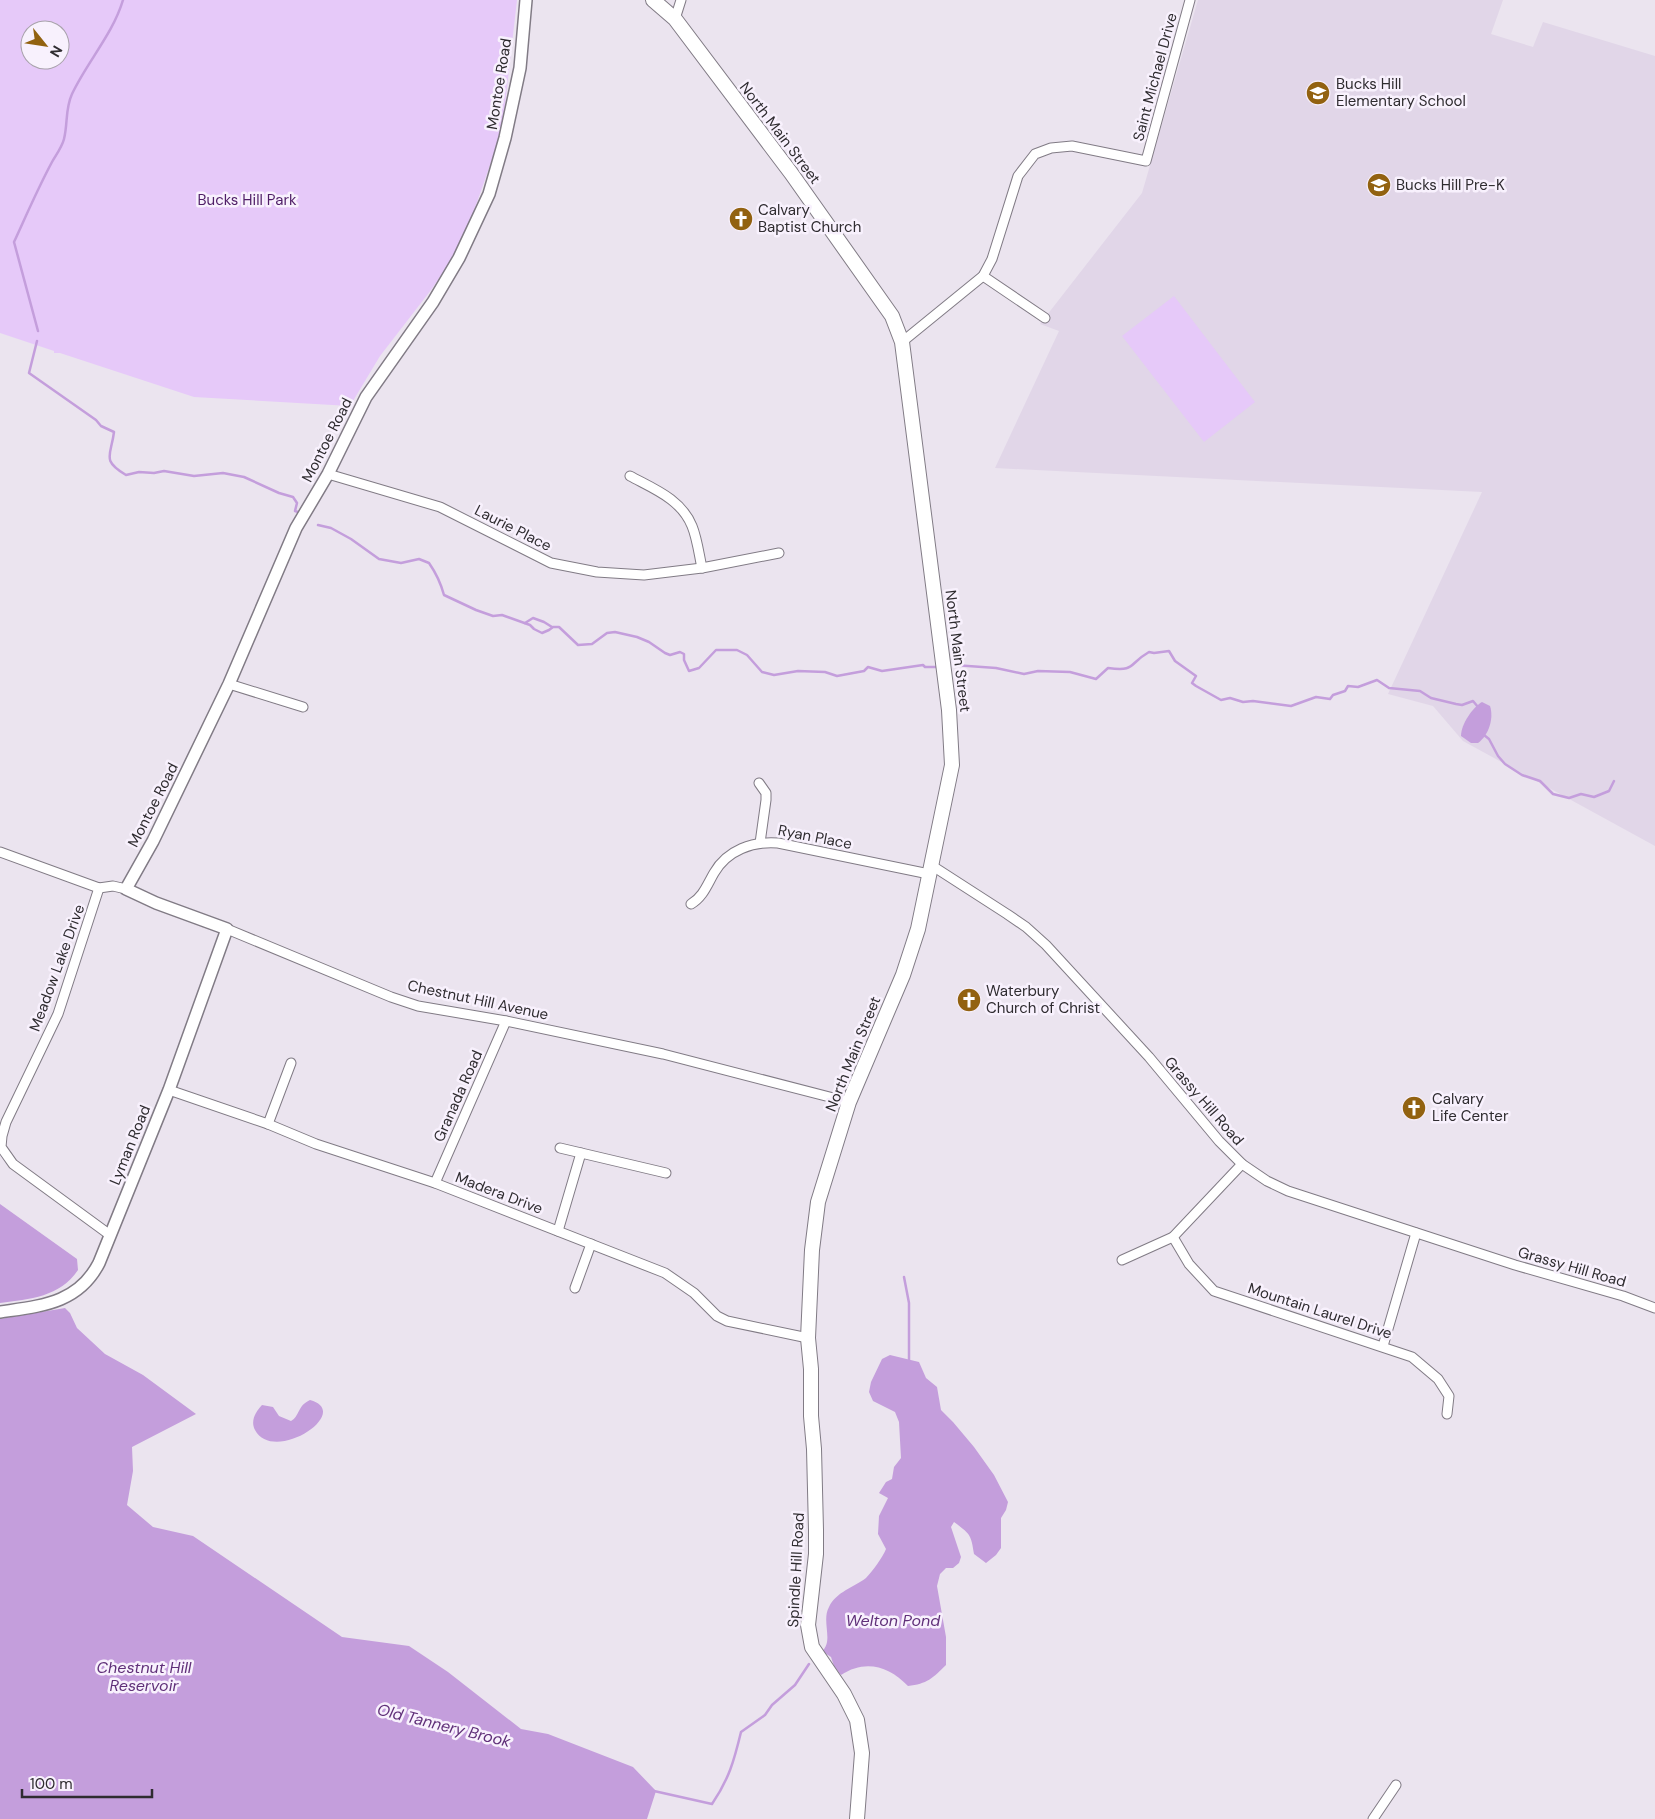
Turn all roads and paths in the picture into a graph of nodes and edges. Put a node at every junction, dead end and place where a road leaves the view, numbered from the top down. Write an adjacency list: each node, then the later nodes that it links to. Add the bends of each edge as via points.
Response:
1 (526, 0): 9 (street, Montoe Road, via 520,68 489,194 459,258 433,302 366,396)
2 (653, 0): 5 (main road, North Main Street)
3 (681, 0): 5 (street)
4 (1190, 0): 6 (street, Saint Michael Drive, via 1146,162 1072,146 1035,154 1018,176 992,259)
5 (675, 19): 8 (main road, North Main Street, via 892,316)
6 (983, 276): 7 (street); 8 (street)
7 (1044, 318)
8 (902, 342): 18 (main road, North Main Street, via 949,710 952,765)
9 (328, 474): 12 (street, Laurie Place, via 440,507 551,563 597,572 644,576); 13 (street, Montoe Road, via 296,528)
10 (630, 476): 12 (street, via 669,497 683,510 693,527)
11 (779, 553): 12 (street, Laurie Place)
12 (702, 568)
13 (229, 684): 14 (street); 20 (street, Montoe Road)
14 (303, 708)
15 (758, 783): 16 (street, via 766,793)
16 (760, 843): 18 (street, Ryan Place, via 778,842); 21 (street, Ryan Place, via 742,848 724,861 703,894)
17 (0, 852): 19 (street, Chestnut Hill Avenue)
18 (930, 870): 26 (main road, North Main Street, via 918,929 903,975); 30 (street, Grassy Hill Road, via 1013,918 1046,945)
19 (99, 888): 20 (street, Chestnut Hill Avenue); 35 (street, Meadow Lake Drive, via 58,1014 6,1122 1,1146 14,1164)
20 (126, 889): 22 (street, Chestnut Hill Avenue)
21 (691, 904)
22 (227, 928): 23 (street, Chestnut Hill Avenue, via 400,1000); 25 (street, Lyman Road)
23 (506, 1021): 26 (street, Chestnut Hill Avenue, via 662,1054); 32 (street, Granada Road)
24 (291, 1063): 27 (street)
25 (169, 1090): 27 (street, Madera Drive); 35 (street, Lyman Road)
26 (849, 1102): 42 (main road, North Main Street, via 818,1202)
27 (268, 1124): 32 (street, Madera Drive, via 316,1144)
28 (560, 1148): 29 (street)
29 (581, 1153): 31 (street); 33 (street)
30 (1242, 1164): 34 (street, Grassy Hill Road, via 1288,1191); 36 (street)
31 (666, 1173)
32 (435, 1183): 33 (street, Madera Drive)
33 (558, 1231): 37 (street, Madera Drive)
34 (1416, 1233): 40 (street, Grassy Hill Road); 43 (street)
35 (110, 1235): 41 (street, Lyman Road, via 94,1274 74,1293 38,1306)
36 (1173, 1237): 38 (street); 43 (street, Mountain Laurel Drive, via 1189,1264 1214,1290)
37 (592, 1244): 39 (street); 42 (street, Madera Drive, via 665,1273 694,1293 717,1316)
38 (1122, 1260)
39 (575, 1288)
40 (1655, 1308)
41 (0, 1312)
42 (808, 1338): 44 (main road, North Main Street)
43 (1383, 1346): 45 (street, Mountain Laurel Drive, via 1412,1357 1438,1379 1449,1396)
44 (811, 1369): 47 (main road, Spindle Hill Road, via 816,1554 809,1636 812,1647 844,1694 857,1720 862,1754)
45 (1447, 1414)
46 (1396, 1785): 48 (street)
47 (857, 1819)
48 (1373, 1819)

